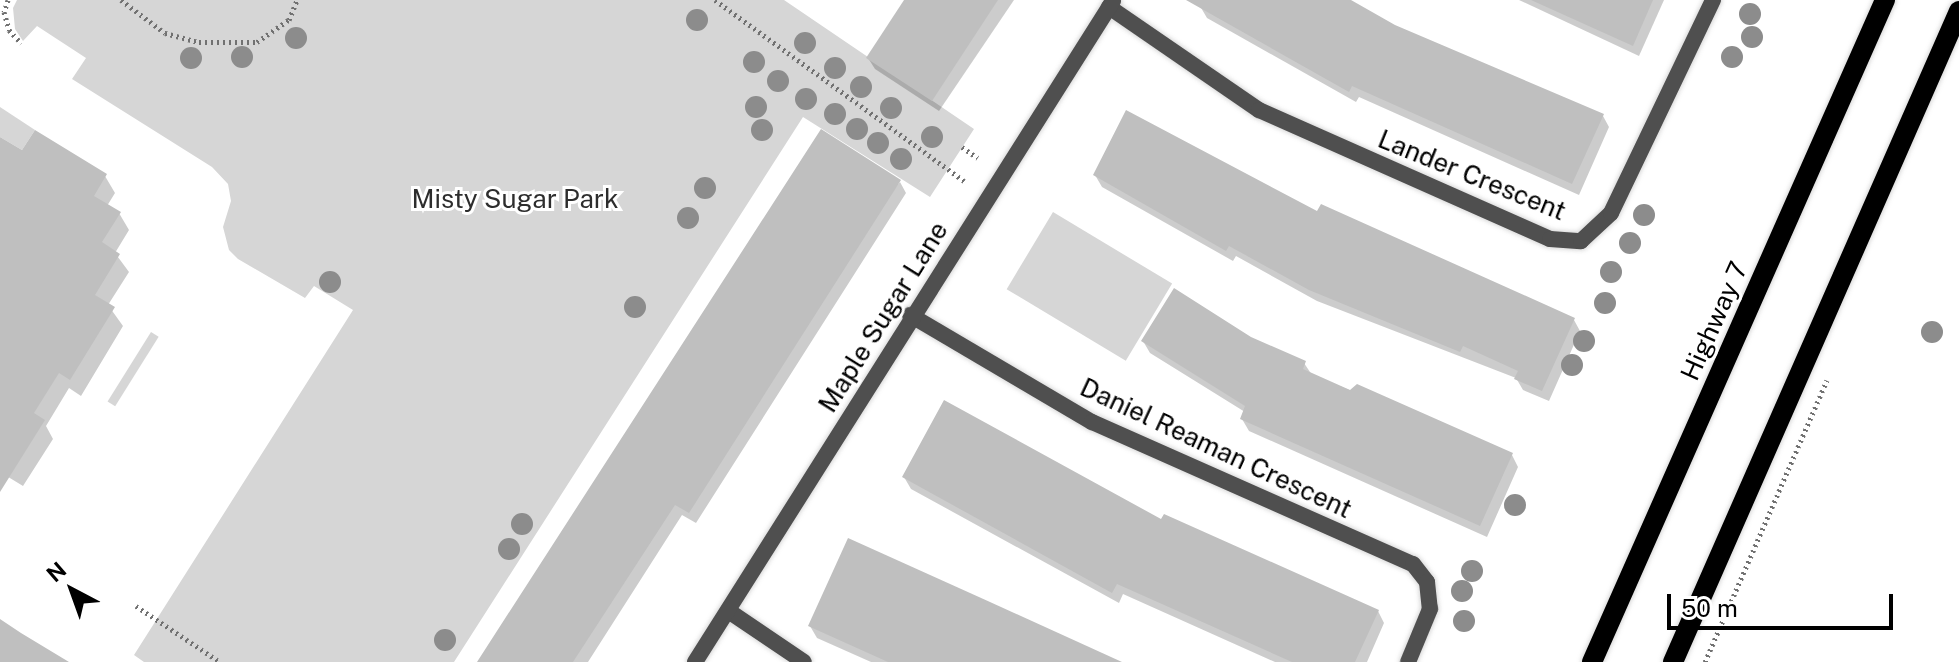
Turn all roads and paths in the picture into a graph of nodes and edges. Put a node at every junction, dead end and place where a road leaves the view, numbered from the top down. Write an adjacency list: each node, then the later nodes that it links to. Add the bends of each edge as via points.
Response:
1 (8, 0): 9 (path, via 6,23)
2 (121, 0): 3 (path, via 165,33 199,42 257,42 289,20)
3 (297, 0)
4 (715, 0): 12 (path)
5 (1713, 0): 7 (street, Lander Crescent, via 1611,213 1581,241 1550,239 1259,110)
6 (1885, 0): 20 (main road, Highway 7)
7 (1112, 4): 13 (street, Maple Sugar Lane)
8 (1959, 11): 21 (main road)
9 (21, 43)
10 (962, 147): 11 (path)
11 (978, 158)
12 (964, 181)
13 (910, 315): 15 (street, Maple Sugar Lane); 19 (street, Daniel Reaman Crescent, via 1094,423 1413,564 1427,582 1430,609)
14 (136, 606): 16 (path)
15 (730, 612): 17 (street, Maple Sugar Lane); 18 (street)
16 (220, 662)
17 (695, 662)
18 (804, 662)
19 (1408, 662)
20 (1592, 662)
21 (1673, 662)

